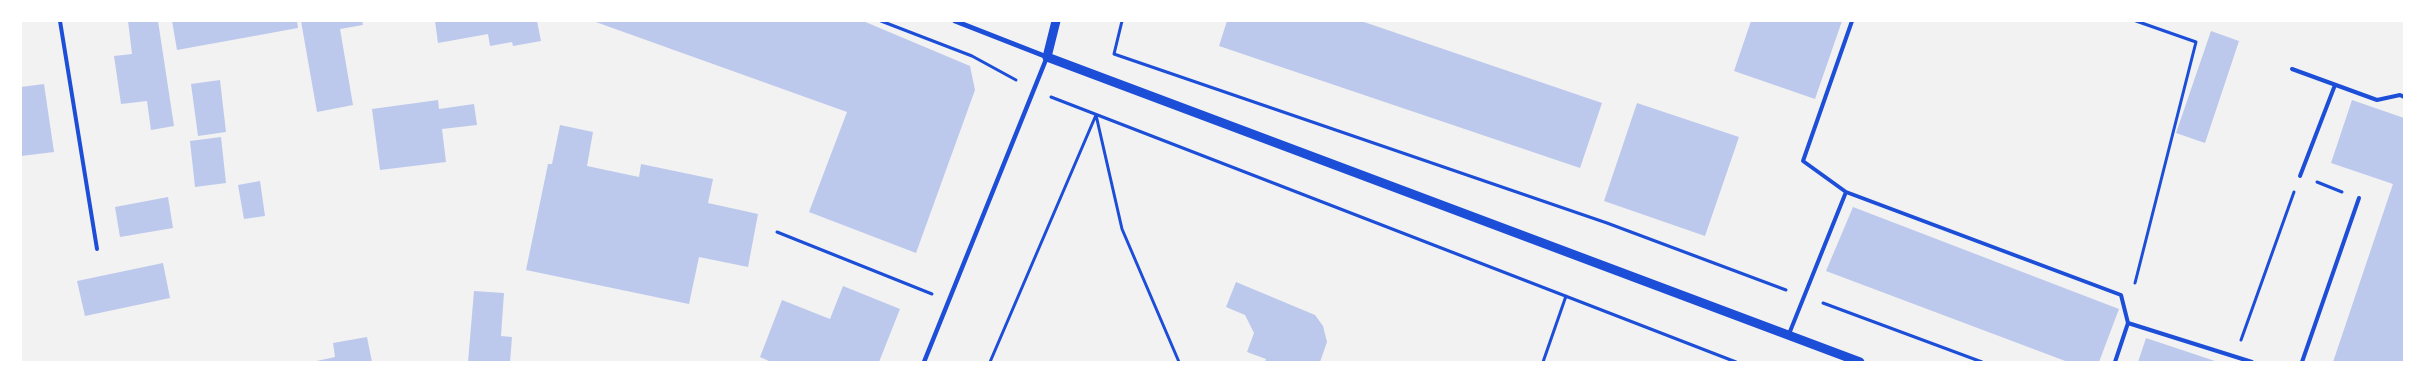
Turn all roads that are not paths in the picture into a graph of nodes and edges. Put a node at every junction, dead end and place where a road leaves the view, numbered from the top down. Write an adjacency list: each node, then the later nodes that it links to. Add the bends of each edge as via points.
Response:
1 (60, 21): 12 (lane)
2 (955, 21): 5 (street)
3 (1056, 21): 5 (street)
4 (1852, 21): 10 (lane, via 1803,161)
5 (1047, 57): 14 (street); 15 (street)
6 (2292, 70): 7 (lane)
7 (2335, 85): 8 (lane, via 2377,100); 9 (lane)
8 (2404, 97)
9 (2300, 176)
10 (1846, 192): 13 (lane, via 2121,295); 14 (lane)
11 (2359, 198): 19 (lane)
12 (97, 249)
13 (2128, 323): 17 (lane); 18 (lane)
14 (1789, 335): 16 (street)
15 (924, 362)
16 (1860, 362)
17 (2115, 362)
18 (2252, 362)
19 (2302, 362)

